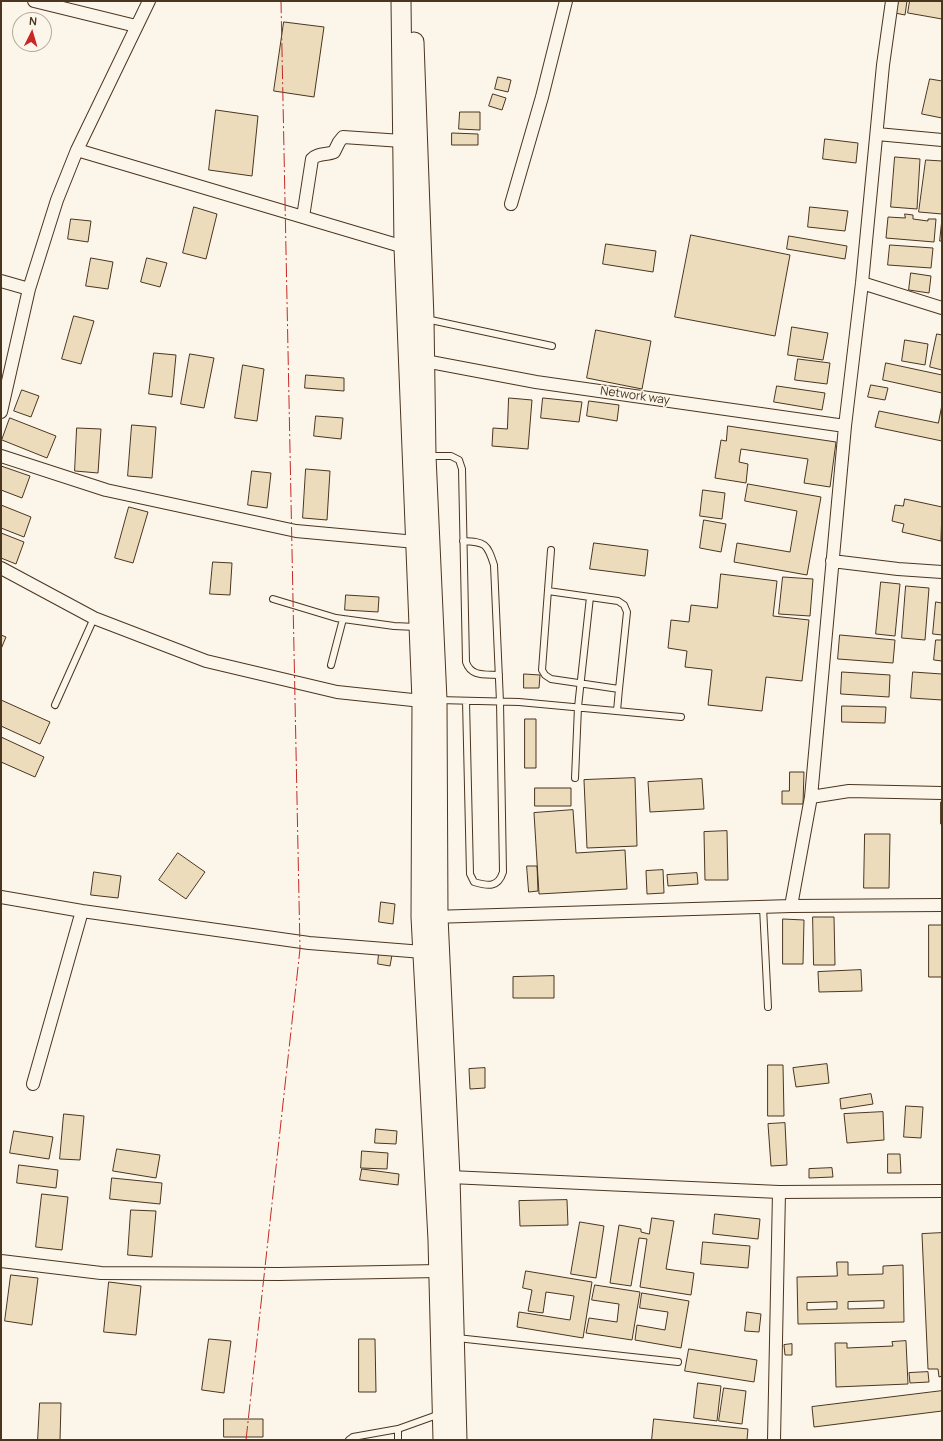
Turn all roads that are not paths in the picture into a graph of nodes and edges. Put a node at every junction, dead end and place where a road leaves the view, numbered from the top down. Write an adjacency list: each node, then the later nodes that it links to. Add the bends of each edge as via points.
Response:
1 (34, 1): 7 (street)
2 (149, 1): 7 (street)
3 (401, 1): 9 (highway)
4 (412, 1): 19 (highway)
5 (566, 1): 12 (street)
6 (892, 1): 8 (street)
7 (136, 26): 11 (street)
8 (877, 134): 10 (street); 16 (street)
9 (402, 140): 13 (street, via 343,137 334,152 314,157); 14 (highway)
10 (942, 140)
11 (78, 150): 13 (street); 17 (street, via 57,200)
12 (511, 204)
13 (303, 217): 14 (street)
14 (404, 247): 27 (highway)
15 (1, 281): 17 (street)
16 (862, 283): 18 (street); 23 (street)
17 (29, 289): 22 (street)
18 (942, 308)
19 (424, 319): 20 (lane); 21 (highway)
20 (552, 346)
21 (425, 361): 23 (street, Network way, via 536,382); 25 (highway)
22 (1, 412)
23 (845, 426): 29 (street)
24 (1, 456): 27 (street, via 106,490 296,530)
25 (426, 456): 26 (lane, via 451,456 459,460 462,469); 42 (highway)
26 (463, 541): 39 (lane, via 484,544 494,564); 39 (lane, via 466,662 468,669 473,672)
27 (416, 542): 37 (highway)
28 (551, 550): 32 (lane)
29 (832, 560): 31 (street); 51 (street)
30 (1, 568): 35 (street)
31 (942, 572)
32 (548, 591): 33 (lane); 40 (lane, via 542,670 551,679)
33 (590, 597): 40 (lane); 41 (lane, via 618,601 628,612)
34 (273, 599): 36 (lane)
35 (94, 618): 42 (street, via 206,662 337,692); 45 (lane)
36 (343, 618): 37 (lane, via 394,626); 38 (lane)
37 (420, 627): 42 (highway)
38 (331, 665)
39 (499, 675): 44 (lane)
40 (581, 683): 41 (lane); 46 (lane)
41 (619, 689): 47 (lane)
42 (430, 700): 43 (lane); 57 (highway)
43 (466, 701): 44 (lane); 44 (lane, via 470,874 474,882 483,885 501,880 503,872)
44 (500, 702): 46 (lane)
45 (55, 705)
46 (578, 707): 47 (lane); 49 (lane)
47 (617, 711): 48 (lane)
48 (681, 717)
49 (575, 778)
50 (942, 793): 51 (street, via 849,792)
51 (811, 796): 54 (street)
52 (1, 897): 56 (street)
53 (942, 905): 54 (street)
54 (791, 906): 55 (street)
55 (763, 907): 57 (street); 59 (lane)
56 (82, 910): 58 (street, via 309,943); 60 (street)
57 (430, 917): 58 (highway); 61 (highway)
58 (423, 952): 65 (highway)
59 (768, 1007)
60 (34, 1084)
61 (450, 1177): 62 (street); 66 (highway)
62 (779, 1192): 63 (street); 74 (street)
63 (942, 1192)
64 (1, 1261): 65 (street, via 101,1273 279,1274)
65 (438, 1271): 68 (highway)
66 (454, 1338): 67 (lane); 73 (highway)
67 (678, 1362)
68 (441, 1414): 69 (lane); 72 (highway)
69 (398, 1429): 70 (lane); 71 (lane)
70 (349, 1440)
71 (398, 1440)
72 (442, 1440)
73 (457, 1440)
74 (774, 1440)

